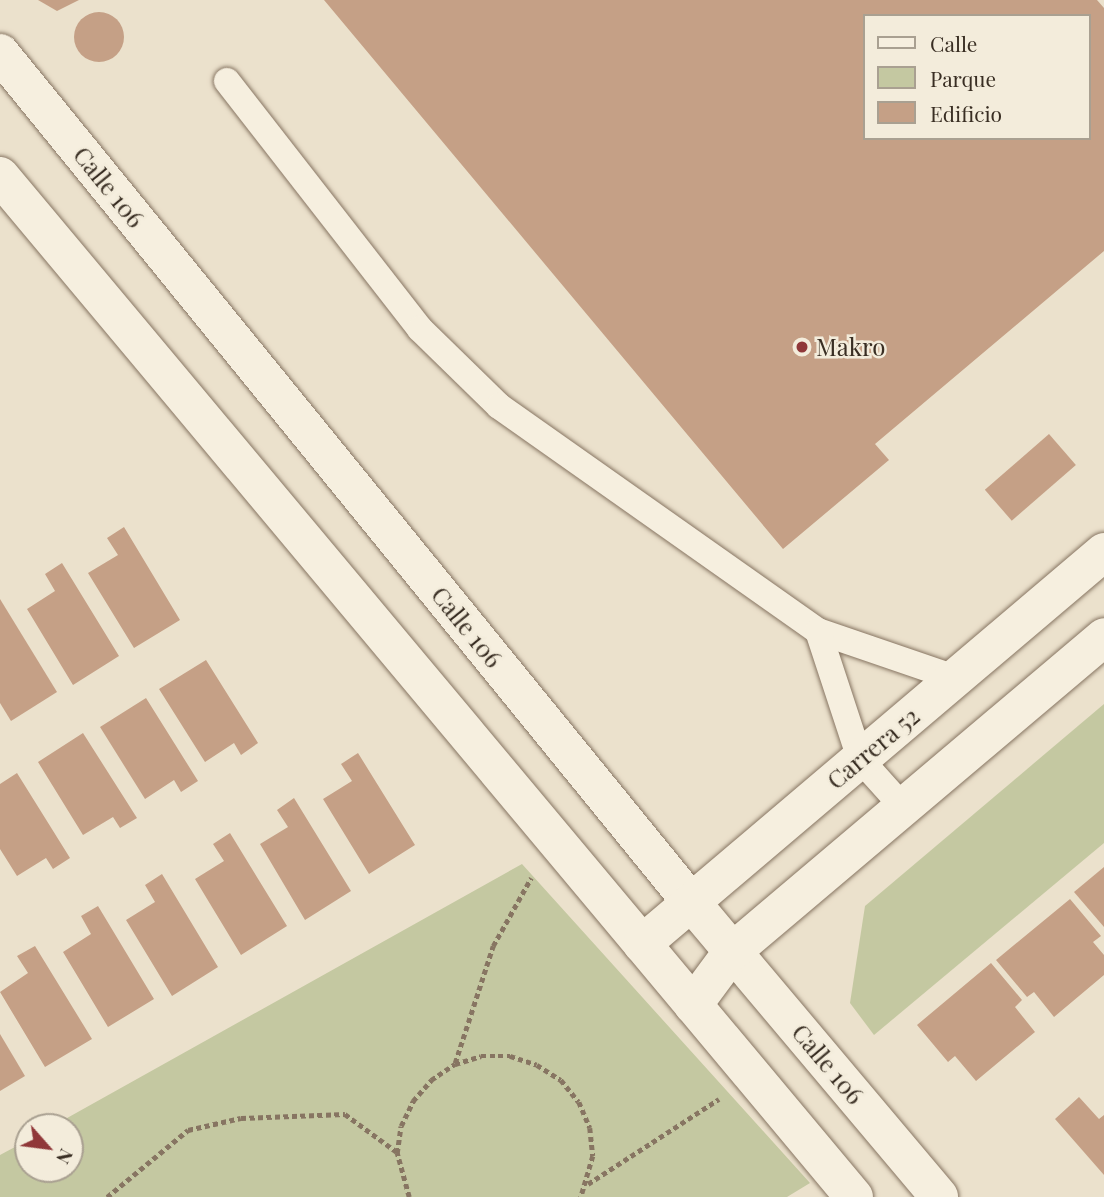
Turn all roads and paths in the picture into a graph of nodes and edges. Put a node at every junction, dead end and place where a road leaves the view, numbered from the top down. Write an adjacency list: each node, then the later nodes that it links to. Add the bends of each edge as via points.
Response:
1 (0, 53): 11 (street, Calle 106)
2 (227, 81): 5 (lane, via 456,369 499,406)
3 (0, 176): 10 (street)
4 (1104, 552): 7 (street, Carrera 52)
5 (818, 631): 7 (lane); 8 (lane)
6 (1104, 637): 9 (street)
7 (955, 678): 8 (street, Carrera 52)
8 (860, 759): 9 (lane); 11 (street, Carrera 52)
9 (903, 807): 13 (street)
10 (553, 837): 12 (street); 15 (path, via 492,946)
11 (691, 902): 12 (street, Carrera 52); 13 (street, Calle 106)
12 (642, 944): 14 (street)
13 (733, 951): 14 (street); 23 (street, Calle 106)
14 (693, 1005): 16 (street)
15 (455, 1064): 17 (path, via 431,1080 413,1101 401,1126); 18 (path, via 481,1056 510,1056 561,1080 579,1102 590,1128 593,1156)
16 (751, 1074): 18 (path, via 691,1120); 22 (street)
17 (397, 1153): 19 (path, via 345,1114 241,1118 188,1130); 20 (path)
18 (588, 1184): 21 (path)
19 (107, 1197)
20 (409, 1197)
21 (581, 1197)
22 (854, 1197)
23 (939, 1197)

